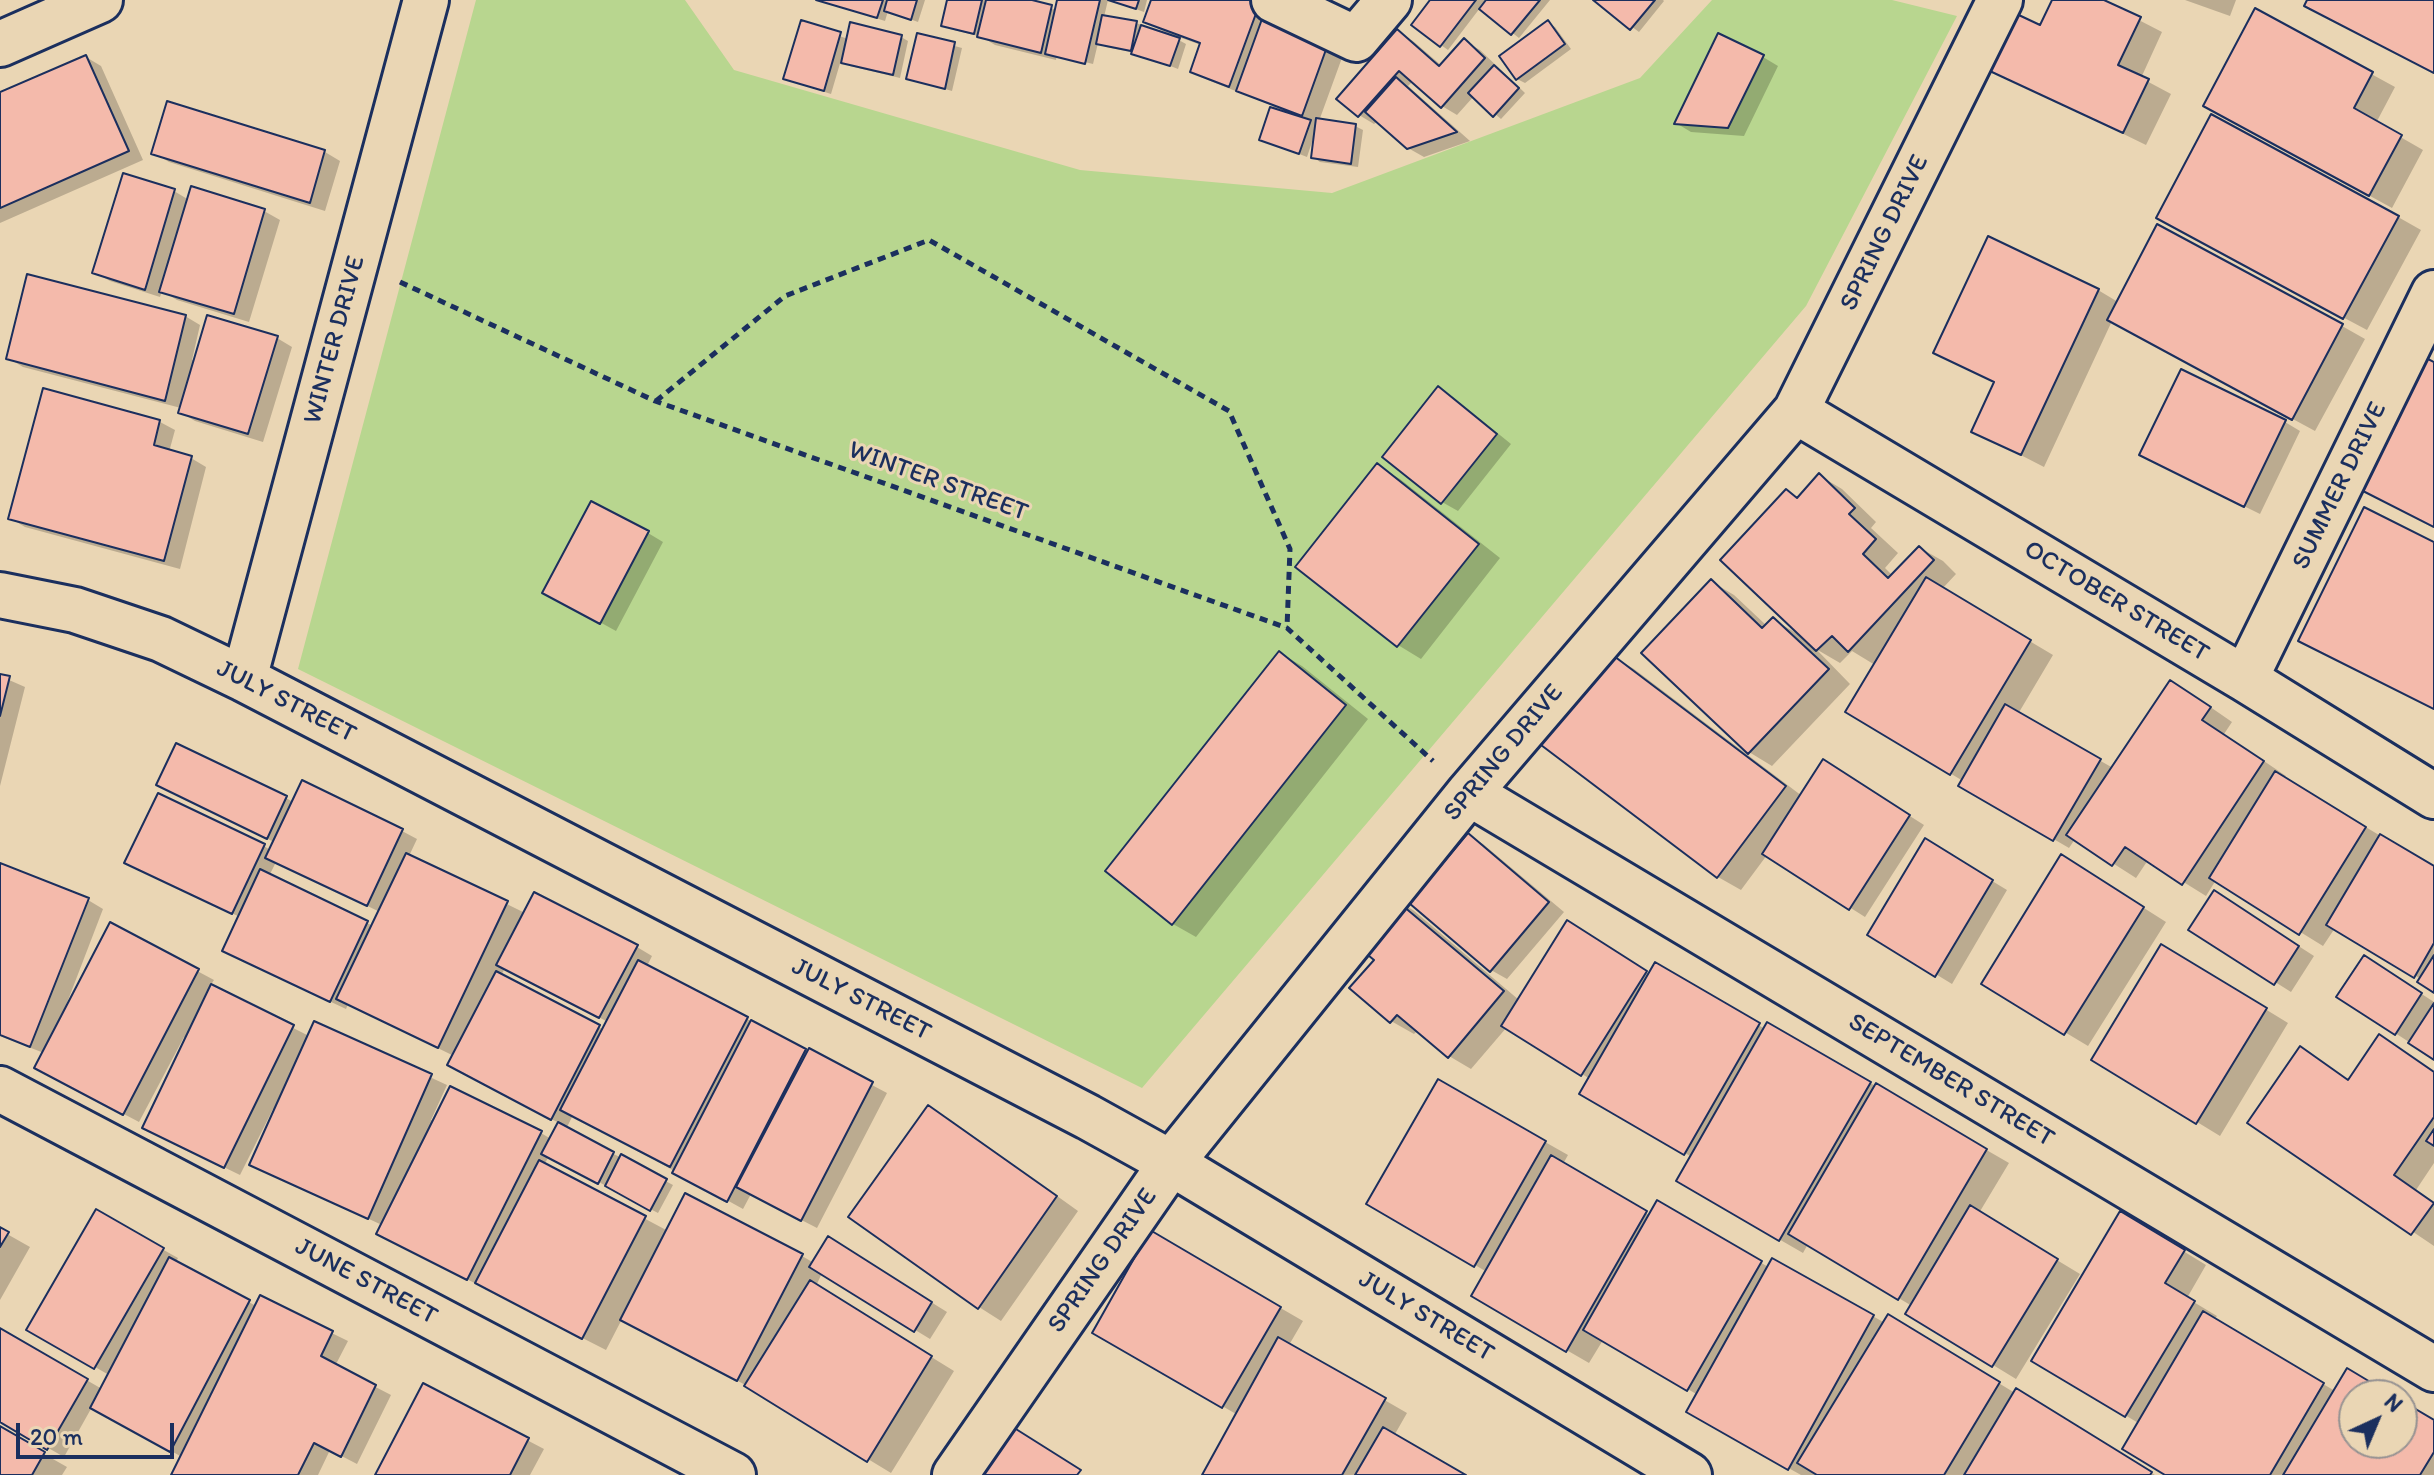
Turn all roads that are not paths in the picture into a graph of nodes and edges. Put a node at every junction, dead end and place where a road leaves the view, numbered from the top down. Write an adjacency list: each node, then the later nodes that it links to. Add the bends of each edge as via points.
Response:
1 (100, 0): 6 (street)
2 (426, 0): 10 (street, WINTER DRIVE)
3 (1274, 0): 4 (street, via 1356,39)
4 (1389, 0)
5 (2000, 0): 8 (street, SPRING DRIVE)
6 (0, 44)
7 (2434, 293): 11 (street, SUMMER DRIVE)
8 (1796, 411): 11 (street, OCTOBER STREET); 12 (street, SPRING DRIVE)
9 (0, 595): 10 (street, JULY STREET, via 75,610 161,639)
10 (244, 679): 15 (street, JULY STREET)
11 (2245, 679): 13 (street, OCTOBER STREET)
12 (1469, 793): 15 (street, SPRING DRIVE); 16 (street, SEPTEMBER STREET)
13 (2434, 796)
14 (0, 1089): 17 (street, JUNE STREET)
15 (1171, 1163): 18 (street, SPRING DRIVE); 19 (street, JULY STREET)
16 (2434, 1369)
17 (733, 1475)
18 (955, 1475)
19 (1689, 1475)

